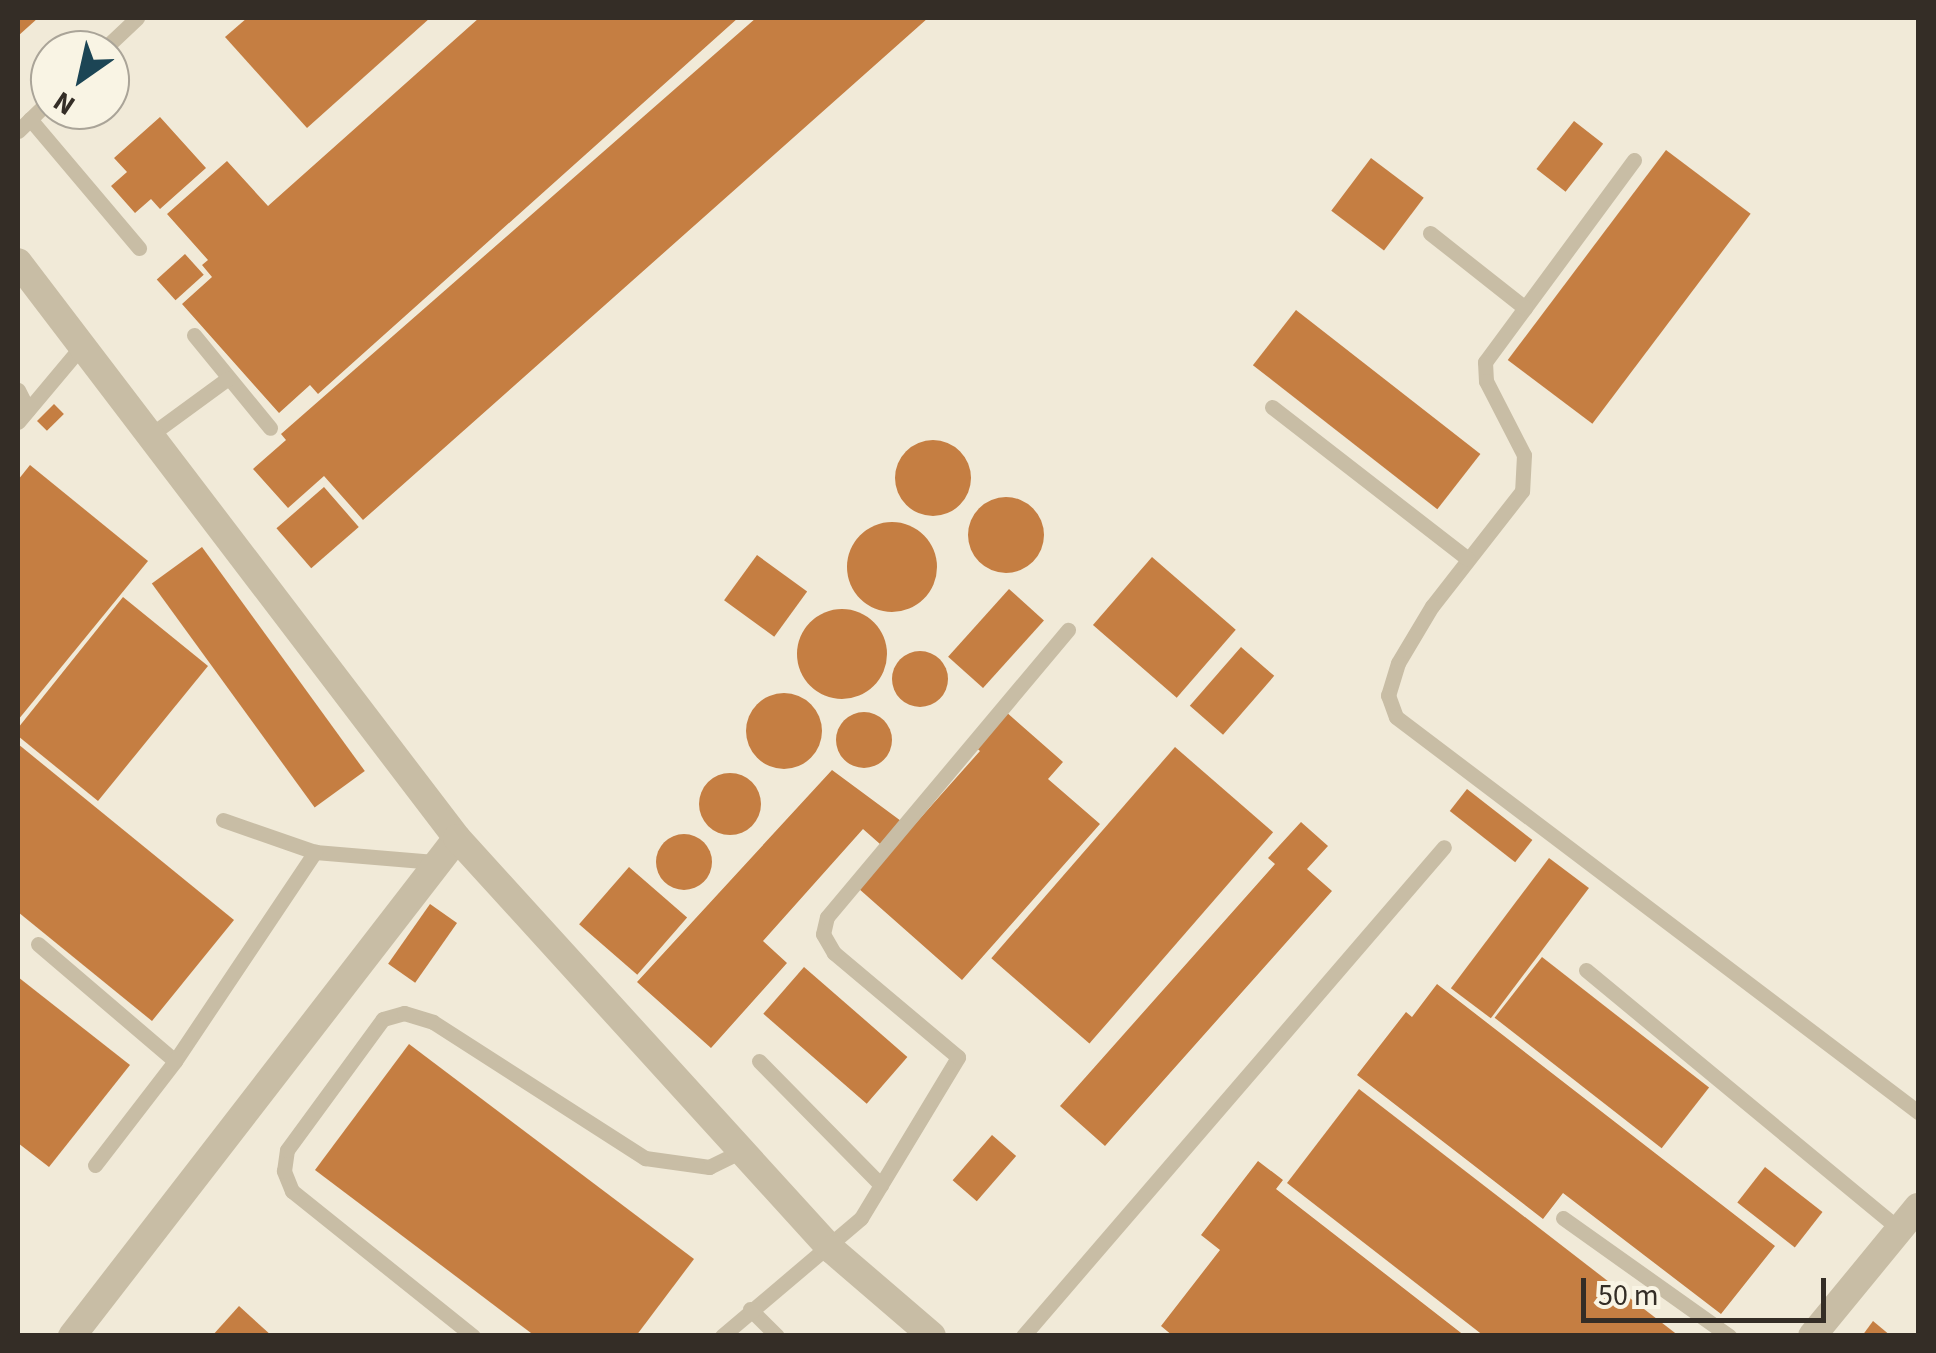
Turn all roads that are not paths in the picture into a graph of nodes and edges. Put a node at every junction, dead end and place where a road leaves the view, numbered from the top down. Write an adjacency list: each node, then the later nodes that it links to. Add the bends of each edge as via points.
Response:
1 (30, 118): 3 (lane)
2 (40, 130): 6 (lane)
3 (18, 131)
4 (1634, 160): 8 (lane)
5 (1430, 233): 8 (lane)
6 (139, 248)
7 (18, 262): 10 (street)
8 (1525, 308): 17 (lane, via 1485,362 1486,380 1524,455 1522,490)
9 (194, 335): 11 (lane)
10 (81, 347): 14 (lane); 16 (street)
11 (227, 379): 15 (lane); 16 (lane)
12 (18, 390): 14 (lane)
13 (1272, 407): 17 (lane)
14 (23, 416)
15 (270, 428)
16 (150, 436): 20 (street)
17 (1468, 559): 28 (lane, via 1398,663 1388,694 1396,718)
18 (1068, 630): 31 (lane, via 826,917 823,934 834,952 958,1057)
19 (223, 820): 22 (lane)
20 (456, 838): 23 (street); 29 (street)
21 (1444, 847): 42 (lane)
22 (315, 852): 23 (lane); 26 (lane)
23 (435, 862): 37 (street)
24 (38, 944): 26 (lane)
25 (1586, 970): 34 (lane)
26 (175, 1061): 30 (lane)
27 (759, 1061): 31 (lane)
28 (1918, 1112)
29 (740, 1152): 35 (street); 38 (lane, via 708,1167 645,1158 433,1022 404,1013 383,1019 287,1150 284,1171 292,1191)
30 (95, 1165)
31 (881, 1186): 35 (lane)
32 (1918, 1207): 34 (street)
33 (1564, 1218): 43 (lane)
34 (1900, 1230): 44 (street)
35 (831, 1249): 36 (lane); 41 (street)
36 (750, 1310): 39 (lane); 40 (lane)
37 (72, 1336)
38 (473, 1336)
39 (722, 1336)
40 (777, 1336)
41 (932, 1336)
42 (1023, 1336)
43 (1729, 1336)
44 (1812, 1336)

